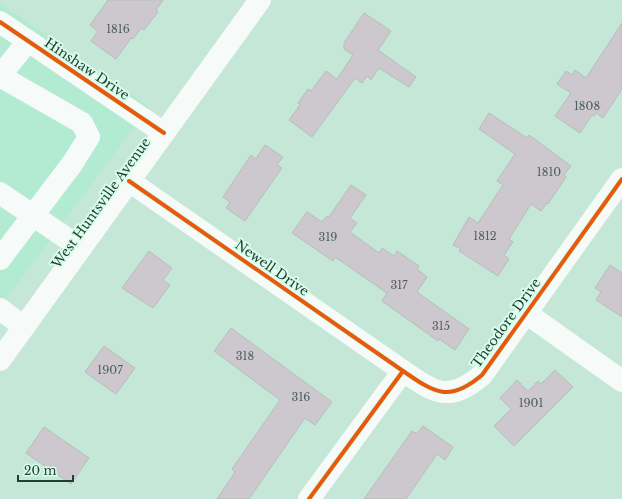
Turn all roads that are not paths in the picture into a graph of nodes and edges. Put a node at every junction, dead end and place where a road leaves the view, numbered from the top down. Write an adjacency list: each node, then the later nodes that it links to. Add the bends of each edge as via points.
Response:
1 (260, 0): 5 (street, West Huntsville Avenue)
2 (0, 22): 3 (street, Hinshaw Drive)
3 (28, 41): 4 (street); 5 (street, Hinshaw Drive)
4 (0, 76): 9 (street, via 82,123 89,137)
5 (164, 133): 7 (street, West Huntsville Avenue)
6 (622, 179): 13 (street, Theodore Drive)
7 (129, 181): 10 (street, West Huntsville Avenue); 16 (street, Newell Drive)
8 (0, 193): 9 (street)
9 (33, 215): 10 (street); 11 (street)
10 (81, 248): 14 (street, West Huntsville Avenue)
11 (0, 259)
12 (0, 309): 14 (street)
13 (526, 313): 16 (street, Theodore Drive, via 482,375 458,391 441,393 425,387); 17 (street)
14 (24, 327): 15 (street, West Huntsville Avenue)
15 (0, 360)
16 (403, 372): 18 (street)
17 (622, 381)
18 (309, 499)

